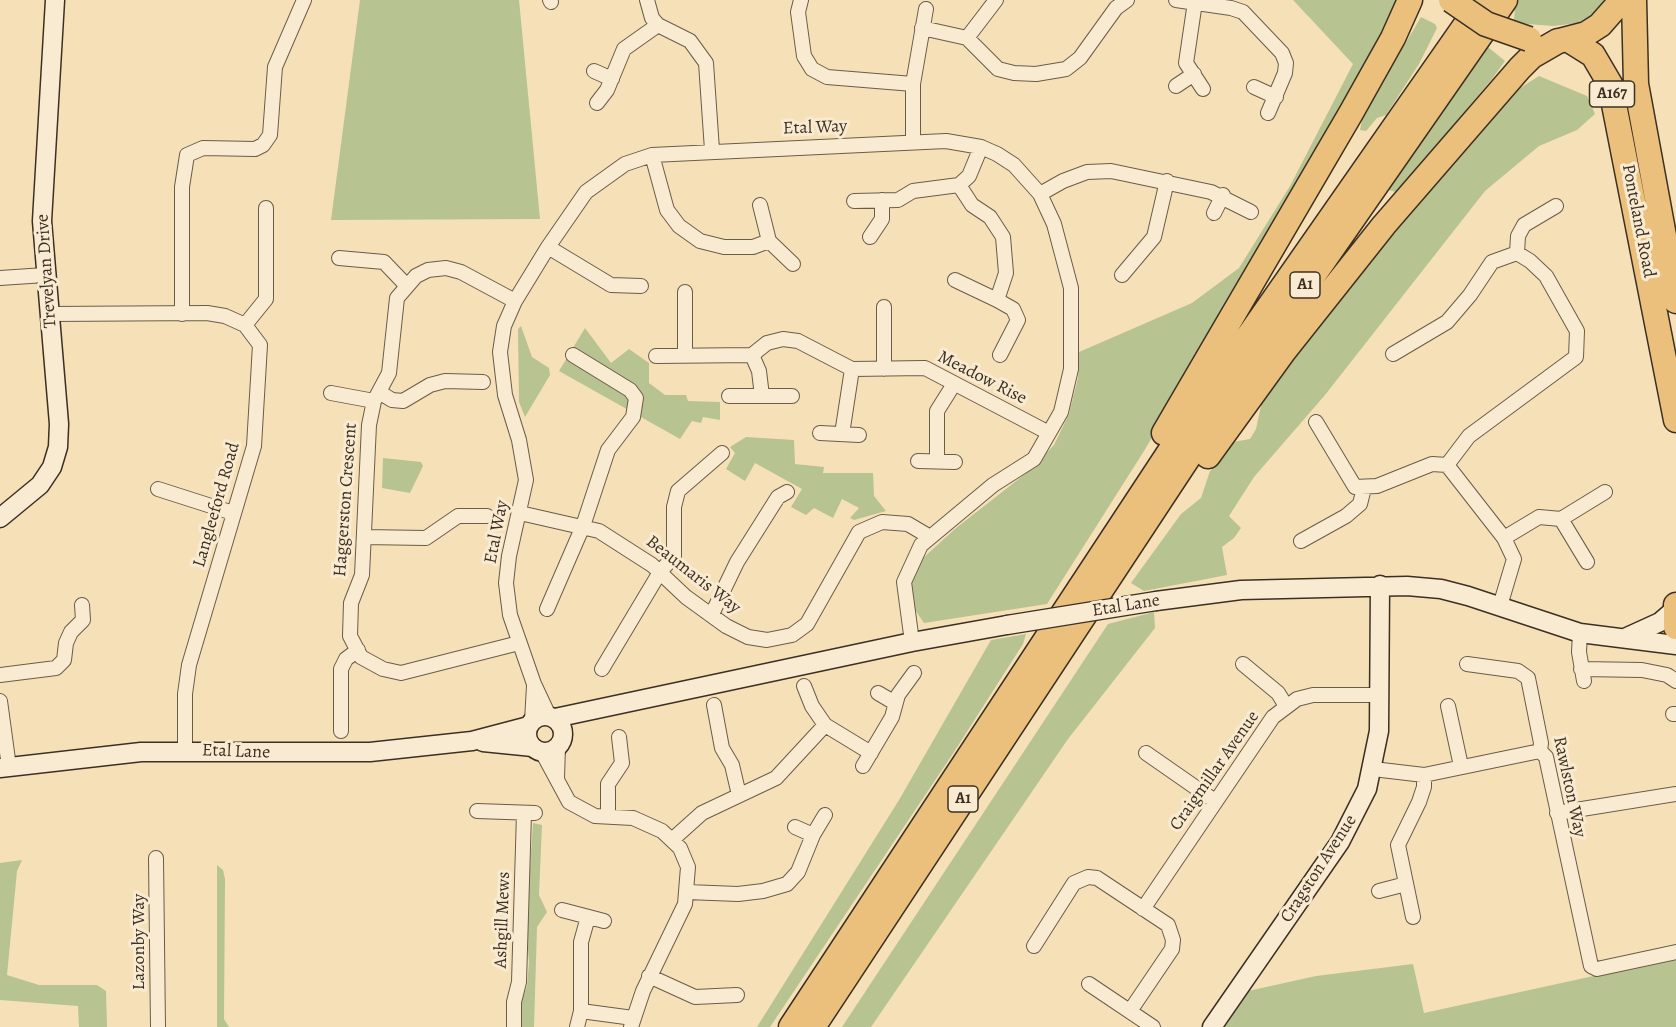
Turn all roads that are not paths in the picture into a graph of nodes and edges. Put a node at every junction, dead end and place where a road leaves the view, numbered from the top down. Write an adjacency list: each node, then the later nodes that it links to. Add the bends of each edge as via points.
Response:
1 (55, 0): 55 (street, Trevelyan Drive, via 42,221)
2 (304, 0): 67 (street, via 276,61 270,135 264,145 246,150 203,148 187,154 182,187)
3 (647, 0): 17 (street)
4 (801, 0): 25 (street, via 798,12 804,56 812,69 827,77)
5 (996, 0): 19 (street)
6 (1127, 0): 19 (street, via 1080,58 1066,69 1036,74 998,69)
7 (1176, 0): 15 (street)
8 (1410, 0): 110 (highway, A1, via 1351,113 1128,494)
9 (1452, 0): 20 (highway, bridge, via 1486,24 1529,39)
10 (1483, 0): 110 (highway, A1, via 1306,250)
11 (1505, 0): 110 (highway, A1)
12 (1622, 0): 20 (highway, via 1600,25)
13 (1634, 0): 21 (highway, Ponteland Road / A167)
14 (1644, 0): 21 (highway)
15 (1195, 2): 23 (street, via 1186,63); 30 (street, via 1243,12 1282,53 1285,73)
16 (926, 9): 18 (street)
17 (658, 25): 24 (street, via 624,49); 36 (street, via 690,41 706,63)
18 (922, 28): 19 (street); 25 (street)
19 (967, 38)
20 (1564, 40): 29 (highway, A1, via 1532,56); 33 (highway, Ponteland Road / A167, via 1593,55 1604,69)
21 (1636, 66): 64 (highway, Ponteland Road / A167, via 1649,162)
22 (594, 71): 24 (street)
23 (1194, 74): 26 (street); 28 (street)
24 (612, 78): 31 (street)
25 (914, 84): 34 (street)
26 (1176, 86)
27 (1254, 87): 30 (street)
28 (1203, 89)
29 (1497, 94): 33 (highway, A1, via 1548,60 1566,57 1591,72); 110 (highway, A1, via 1384,225 1284,351 1180,495)
30 (1275, 97): 32 (street)
31 (597, 103)
32 (1268, 113)
33 (1617, 115): 84 (highway, Ponteland Road / A167)
34 (913, 142): 35 (street, Etal Way, via 946,141); 36 (street, Etal Way)
35 (981, 147): 39 (street, via 969,176); 40 (street, Etal Way, via 1014,165)
36 (712, 150): 37 (street, Etal Way)
37 (652, 155): 50 (street, via 667,210 679,226 700,241 724,247 753,247); 51 (street, Etal Way, via 625,164 586,192)
38 (1167, 181): 40 (street, via 1111,171 1087,172); 41 (street); 56 (street, via 1154,237)
39 (958, 185): 42 (street, via 913,191 898,200); 62 (street, via 972,205 990,217 1003,237 1005,273)
40 (1040, 194): 87 (street, Etal Way, via 1065,260 1071,288 1071,369 1061,412)
41 (1223, 195): 47 (street); 48 (street)
42 (882, 200): 43 (street); 49 (street, via 882,219)
43 (854, 201)
44 (760, 205): 50 (street)
45 (1556, 206): 52 (street, via 1524,225 1518,236)
46 (266, 208): 68 (street, via 266,299)
47 (1251, 212)
48 (1214, 213)
49 (870, 237)
50 (769, 241): 54 (street)
51 (548, 247): 60 (street, via 611,285); 63 (street, Etal Way)
52 (1517, 253): 69 (street, via 1492,262 1447,322); 94 (street, via 1546,276 1577,331 1576,357 1468,436)
53 (339, 258): 59 (street, via 384,262)
54 (794, 264)
55 (45, 275): 57 (street); 66 (street, Trevelyan Drive)
56 (1122, 275)
57 (0, 278)
58 (955, 280): 62 (street)
59 (406, 285): 63 (street, via 428,270 446,268); 83 (street, Haggerston Crescent, via 397,298 393,318 389,373)
60 (641, 286)
61 (685, 292): 71 (street)
62 (997, 300): 73 (street, via 1013,309 1018,320)
63 (515, 301): 100 (street, Etal Way, via 504,326 500,352 505,394 526,480)
64 (1676, 301)
65 (884, 307): 76 (street)
66 (49, 314): 67 (street); 102 (street, Trevelyan Drive, via 58,447 52,467 40,485)
67 (182, 314): 68 (street, via 225,316)
68 (245, 325): 99 (street, Langleeford Road, via 260,345 255,446)
69 (1393, 354)
70 (573, 355): 104 (street, via 630,390 636,398 633,417 608,450)
71 (685, 355): 72 (street, Meadow Rise); 74 (street, Meadow Rise)
72 (752, 355): 75 (street, Meadow Rise, via 767,343 798,341); 81 (street, via 759,371)
73 (1000, 355)
74 (656, 356)
75 (852, 369): 76 (street, Meadow Rise); 88 (street)
76 (884, 369): 78 (street, Meadow Rise, via 925,368)
77 (483, 382): 83 (street, via 445,381 403,401)
78 (954, 384): 87 (street, Meadow Rise); 92 (street, via 937,411)
79 (331, 393): 83 (street)
80 (729, 396): 81 (street)
81 (762, 396): 82 (street)
82 (792, 396)
83 (376, 397): 105 (street, Haggerston Crescent, via 367,444)
84 (1676, 420)
85 (1316, 422): 95 (street, via 1355,487)
86 (820, 433): 88 (street)
87 (1049, 433): 106 (street, Etal Way, via 1034,459 993,485)
88 (843, 434): 89 (street)
89 (859, 435)
90 (722, 453): 111 (street, via 678,491 674,507 674,556)
91 (918, 461): 92 (street)
92 (937, 461): 93 (street)
93 (955, 462)
94 (1447, 465): 95 (street, via 1431,464); 107 (street)
95 (1364, 488): 108 (street, via 1360,504 1353,510)
96 (158, 489): 99 (street)
97 (787, 492): 116 (street, via 778,498 737,562)
98 (1605, 492): 103 (street)
99 (233, 513): 142 (street, Langleeford Road, via 189,665)
100 (520, 513): 104 (street, Beaumaris Way); 121 (street, Etal Way, via 506,583)
101 (487, 516): 105 (street, via 458,516 426,538)
102 (0, 518)
103 (1561, 519): 107 (street, via 1539,517); 109 (street)
104 (583, 526): 111 (street, Beaumaris Way, via 625,546); 115 (street)
105 (364, 537): 123 (street, Haggerston Crescent, via 362,575 351,603 350,636)
106 (930, 537): 116 (street, Beaumaris Way, via 908,524 882,522 860,532 807,624 792,635 767,640 748,637); 120 (street, Etal Way, via 921,545 904,582)
107 (1504, 538): 114 (street, via 1514,559)
108 (1301, 541)
109 (1587, 561)
110 (1103, 568): 181 (highway, A1); 182 (highway, A1)
111 (660, 572): 116 (street, Beaumaris Way, via 686,597); 126 (street)
112 (1380, 585): 114 (street, Etal Lane, via 1441,589); 120 (street, Etal Lane, bridge, via 1241,590); 132 (street, Cragston Avenue)
113 (82, 605): 128 (street, via 83,620 71,632 64,660 56,668)
114 (1500, 606): 118 (street, Etal Lane)
115 (547, 609)
116 (712, 614)
117 (1676, 614): 119 (street)
118 (1580, 633): 119 (street, Etal Lane); 129 (street, via 1582,675 1642,670)
119 (1626, 638): 122 (street, Etal Lane)
120 (912, 642): 140 (street, Etal Lane, via 628,703)
121 (519, 643): 123 (street, via 401,673 383,669 361,657); 140 (street, Etal Way)
122 (1676, 645)
123 (358, 650): 139 (street, via 341,669)
124 (1243, 664): 136 (street, via 1278,693)
125 (1467, 664): 143 (street, Rawlston Way, via 1518,671 1528,678)
126 (602, 669)
127 (914, 673): 134 (street)
128 (0, 675)
129 (1676, 681)
130 (804, 686): 138 (street)
131 (878, 693): 134 (street)
132 (1380, 695): 136 (street, Craigmillar Avenue, via 1313,695); 149 (street, Cragston Avenue, via 1378,743)
133 (0, 701): 148 (street)
134 (895, 703): 144 (street, via 892,717)
135 (714, 705): 152 (street, via 722,748 732,765)
136 (1287, 706): 153 (street, Craigmillar Avenue, via 1260,733)
137 (1448, 706): 147 (street)
138 (825, 725): 144 (street); 152 (street, via 776,778)
139 (341, 731)
140 (545, 732): 142 (street, Etal Lane, via 335,754); 157 (street, Etal Way, via 557,778 569,802 586,813)
141 (619, 737): 157 (street, via 622,763 608,784)
142 (185, 750): 148 (street, Etal Lane)
143 (1540, 751): 147 (street); 155 (street, Rawlston Way, via 1546,757)
144 (871, 753): 146 (street)
145 (1146, 753): 153 (street)
146 (863, 766)
147 (1461, 766): 150 (street)
148 (4, 768)
149 (1372, 769): 150 (street); 184 (street, Cragston Avenue, via 1357,812 1340,842)
150 (1424, 775): 162 (street, via 1419,802 1398,845)
151 (1676, 794): 155 (street)
152 (739, 795): 160 (street, via 702,813)
153 (1215, 801): 165 (street, Craigmillar Avenue)
154 (477, 812): 179 (street, Ashgill Mews, via 530,813)
155 (1557, 813): 171 (street, Rawlston Way, via 1591,966 1597,969)
156 (825, 815): 159 (street)
157 (608, 817): 160 (street, via 641,821)
158 (795, 827): 159 (street)
159 (813, 836): 164 (street, via 798,872 787,884 738,894)
160 (673, 839): 164 (street, via 687,867)
161 (156, 858): 178 (street, Lazonby Way)
162 (1406, 884): 163 (street); 168 (street)
163 (1379, 891)
164 (687, 892): 172 (street)
165 (1143, 909): 170 (street, via 1097,878 1081,878); 176 (street, via 1168,925 1172,949)
166 (562, 910): 167 (street)
167 (588, 917): 169 (street); 175 (street, via 581,942)
168 (1413, 917)
169 (604, 921)
170 (1034, 946)
171 (1676, 952)
172 (650, 976): 174 (street, via 695,997); 177 (street)
173 (1089, 984): 176 (street)
174 (737, 995)
175 (581, 1011): 177 (street); 180 (street)
176 (1130, 1011): 183 (street)
177 (632, 1022)
178 (158, 1027)
179 (514, 1027)
180 (577, 1027)
181 (791, 1027)
182 (813, 1027)
183 (1154, 1027)
184 (1212, 1027)

